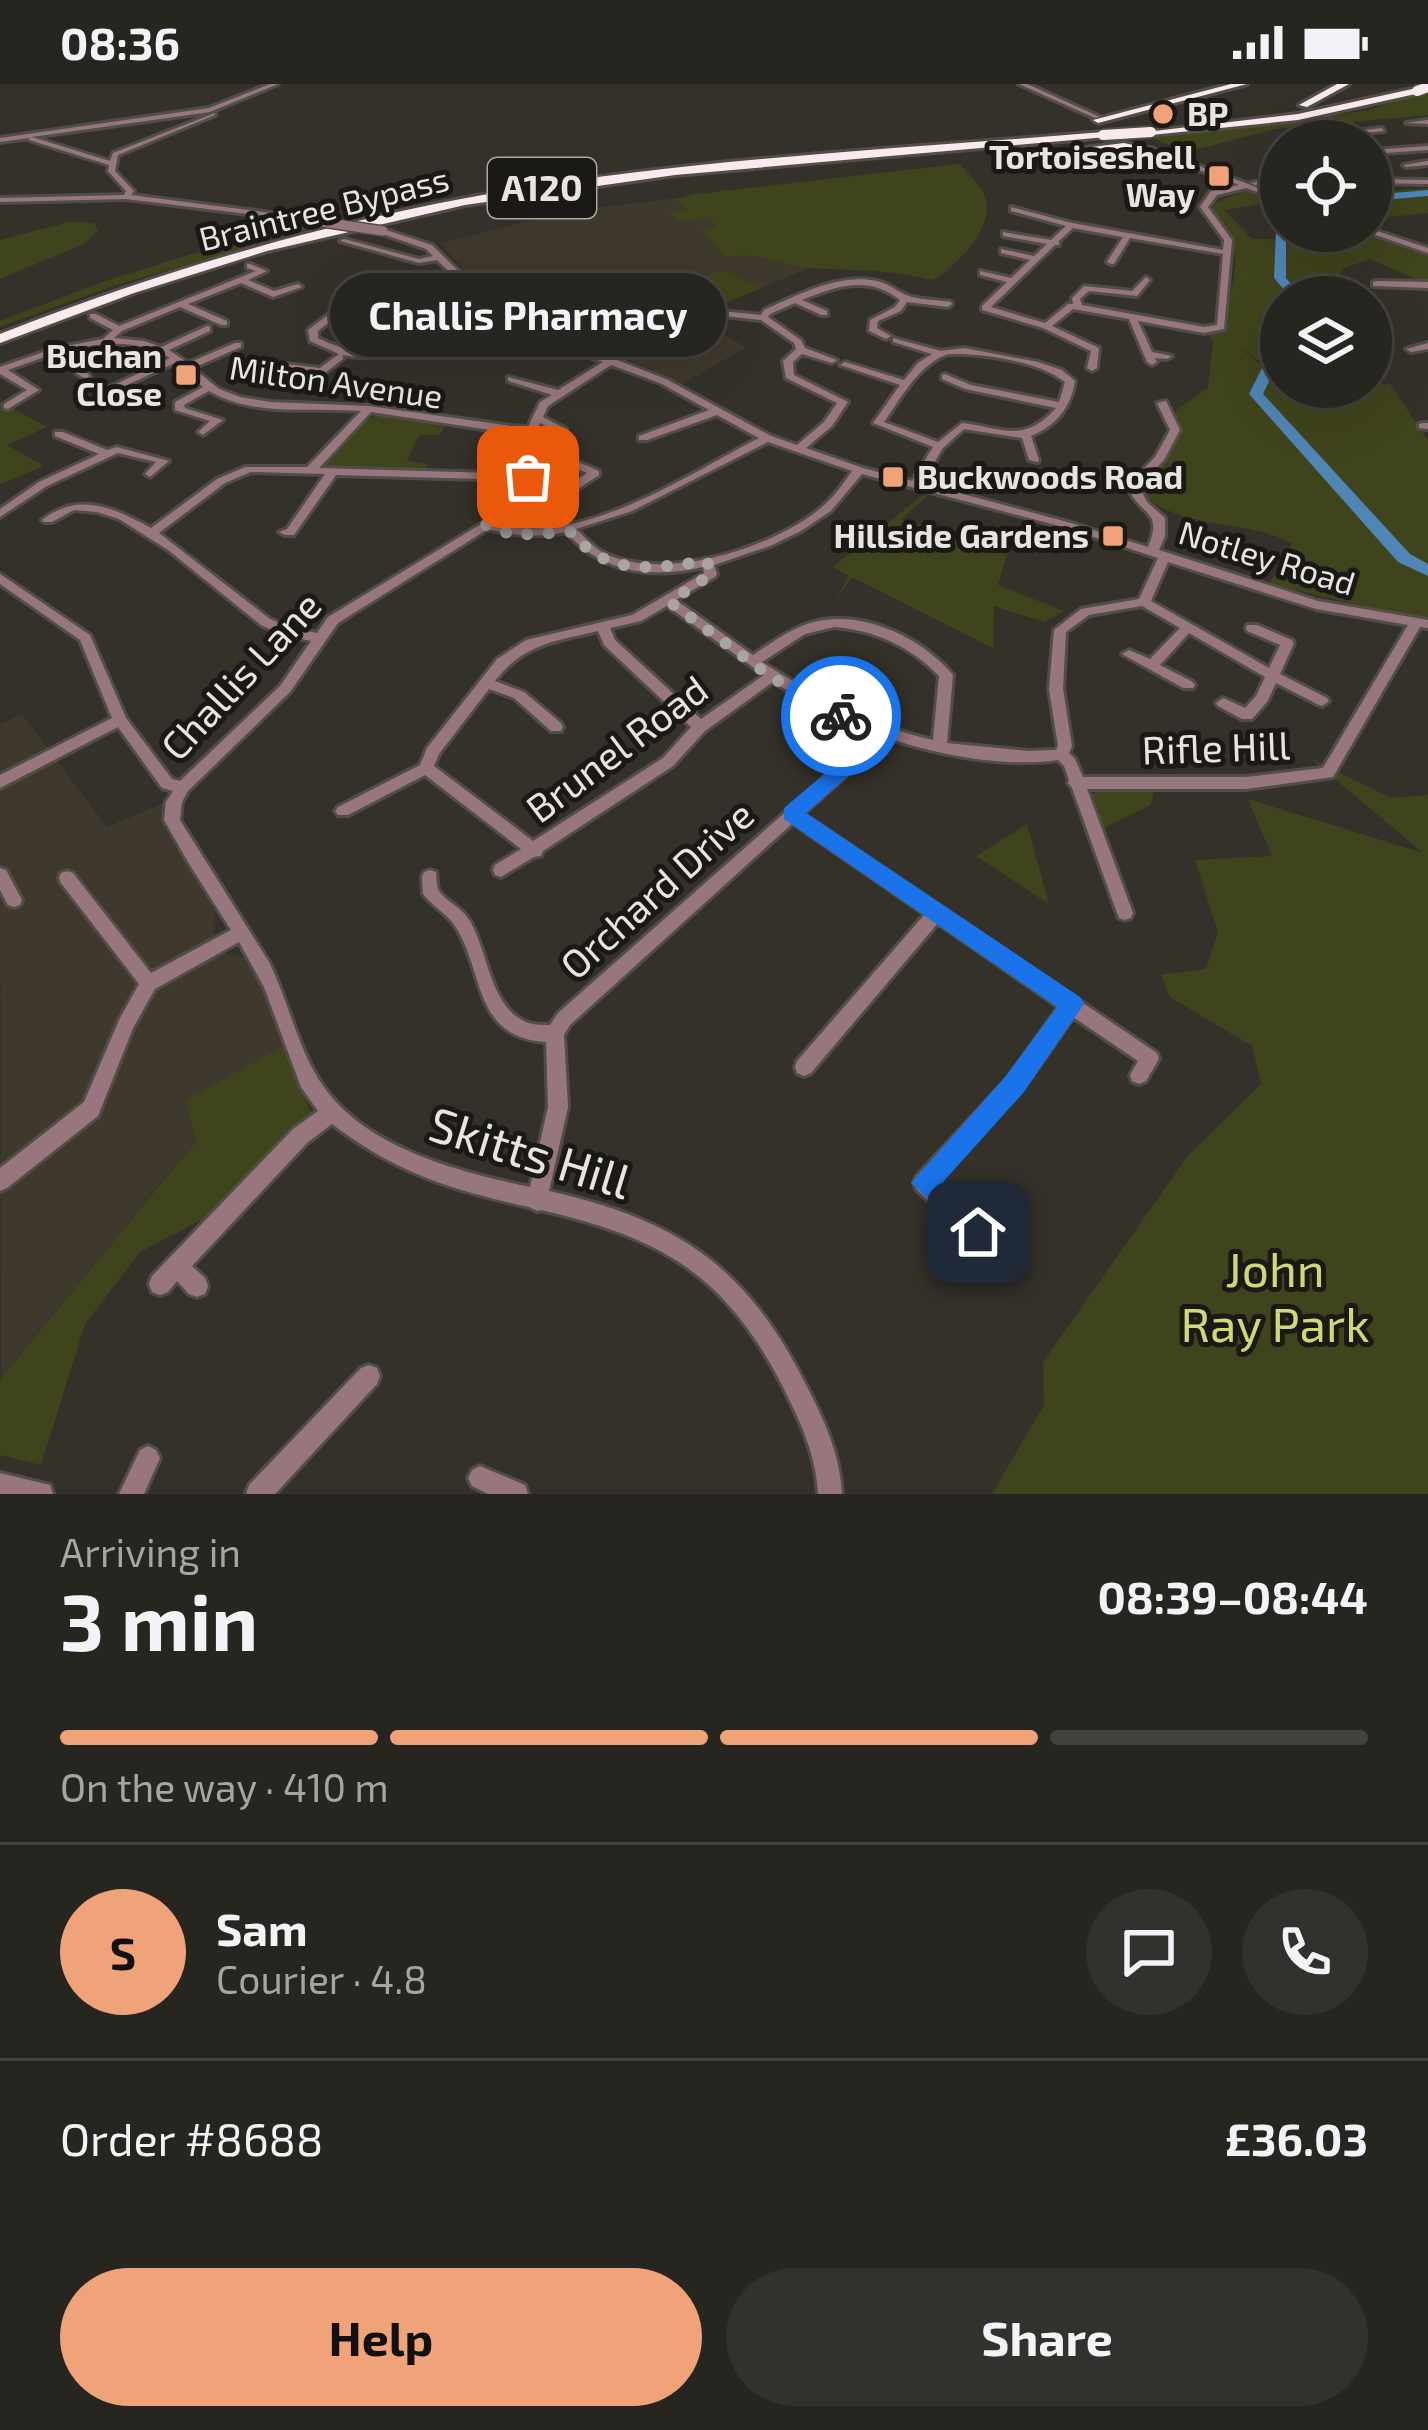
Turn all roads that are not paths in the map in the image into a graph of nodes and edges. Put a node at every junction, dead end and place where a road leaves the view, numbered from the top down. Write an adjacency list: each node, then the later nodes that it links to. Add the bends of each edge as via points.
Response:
1 (275, 84): 7 (street)
2 (1022, 84): 8 (street)
3 (1242, 84): 8 (highway)
4 (1344, 84): 10 (highway, via 1299,107)
5 (1416, 87): 10 (highway, A120); 12 (highway, A120, via 1298,117)
6 (1428, 104): 12 (highway)
7 (220, 108): 13 (street); 21 (street, via 118,152)
8 (1108, 121): 12 (highway, A120, bridge); 15 (highway); 18 (highway, Braintree Bypass / A120); 71 (highway, Braintree Bypass / A120, via 611,175 413,207 219,256)
9 (1412, 123): 11 (street)
10 (1189, 124): 12 (highway, A120)
11 (1428, 125)
12 (1152, 130)
13 (22, 136): 14 (street); 21 (street)
14 (0, 140)
15 (1137, 148): 18 (highway); 26 (street); 26 (street, via 1162,146)
16 (1428, 148): 17 (street)
17 (1392, 149)
18 (821, 160): 71 (highway, Braintree Bypass / A120, via 576,183 436,206 206,265)
19 (1408, 163): 20 (street)
20 (1428, 163)
21 (110, 164): 27 (street, via 130,191)
22 (1392, 178): 25 (street)
23 (1428, 182): 25 (street)
24 (1392, 183): 25 (street)
25 (1399, 183)
26 (1260, 186): 38 (street, via 1214,194 1204,207 1228,240)
27 (126, 197): 28 (street, Notley Road); 39 (street, Notley Road, bridge, via 383,232)
28 (0, 200)
29 (1014, 209): 30 (street)
30 (1071, 225): 32 (street); 35 (street)
31 (1006, 234): 35 (street)
32 (1128, 234): 38 (street, via 1165,248); 41 (street, via 1112,261)
33 (1392, 239): 37 (street)
34 (344, 241): 39 (street, via 418,261)
35 (1056, 243): 40 (street)
36 (1004, 250): 40 (street)
37 (1428, 250)
38 (1228, 253): 66 (street, via 1221,327)
39 (440, 257): 61 (street, Notley Road)
40 (1036, 259): 45 (street)
41 (1125, 261)
42 (250, 266): 44 (street, via 263,272)
43 (983, 273): 45 (street)
44 (242, 280): 51 (street, via 274,294); 58 (street)
45 (1008, 280): 68 (street, via 985,311)
46 (1148, 284): 48 (street, via 1130,294)
47 (1072, 285): 48 (street)
48 (1088, 286): 60 (street)
49 (1392, 286): 52 (street)
50 (1428, 286): 52 (street)
51 (298, 287)
52 (1403, 288): 55 (street)
53 (162, 292): 58 (street)
54 (904, 298): 57 (street, via 845,283); 59 (street); 80 (street, via 872,329)
55 (1425, 298)
56 (353, 299): 82 (street, via 313,330 313,339)
57 (796, 299): 63 (street); 65 (street)
58 (182, 303): 67 (street); 69 (street)
59 (948, 304)
60 (1078, 307): 66 (street); 68 (street, via 1059,306)
61 (492, 312): 82 (street, via 384,356); 83 (street, Notley Road, via 529,334)
62 (724, 313): 65 (street)
63 (824, 313)
64 (93, 316): 69 (street)
65 (763, 318): 78 (street)
66 (1133, 320): 81 (street, via 1150,358)
67 (224, 323)
68 (1046, 326): 87 (street, via 1096,350)
69 (119, 328): 72 (street)
70 (207, 329): 77 (street)
71 (0, 336)
72 (103, 344): 77 (street); 79 (street)
73 (238, 345): 89 (street)
74 (1036, 345): 86 (street)
75 (1428, 346): 76 (street)
76 (1411, 349)
77 (161, 350): 84 (street)
78 (801, 350): 85 (street); 112 (street, via 785,367 789,376 843,402)
79 (51, 352): 91 (street); 92 (street)
80 (938, 352): 86 (street, via 960,347); 95 (street)
81 (1167, 356)
82 (340, 357): 90 (street, via 322,371)
83 (613, 359): 98 (street); 103 (street, Notley Road)
84 (174, 360): 89 (street); 96 (street)
85 (832, 360)
86 (1023, 361): 100 (street, via 1062,372 1070,381)
87 (1099, 364)
88 (844, 365): 95 (street)
89 (185, 368): 97 (street)
90 (294, 368)
91 (0, 370): 99 (street, via 34,390)
92 (86, 376)
93 (945, 377): 100 (street)
94 (511, 379): 98 (street)
95 (906, 385): 111 (street, via 878,423)
96 (111, 389)
97 (205, 389): 102 (street, Milton Avenue, via 262,404); 105 (street, via 179,404 218,420)
98 (557, 392): 104 (street)
99 (8, 406)
100 (1063, 406): 109 (street)
101 (1167, 406): 130 (street, via 1175,430 1133,486 1161,516)
102 (369, 409): 104 (street, Milton Avenue, via 450,425); 115 (street)
103 (717, 411): 107 (street); 108 (street, Notley Road)
104 (534, 424): 110 (street); 110 (street, via 562,429)
105 (203, 432)
106 (59, 434): 113 (street)
107 (643, 438)
108 (767, 438): 112 (street, Notley Road); 128 (street)
109 (1027, 438): 111 (street, via 962,426); 114 (street)
110 (537, 446): 120 (street); 123 (street, via 595,473)
111 (939, 446): 122 (street)
112 (798, 449): 116 (street, Notley Road)
113 (107, 454): 117 (street); 119 (street, via 124,449 164,461)
114 (1034, 460)
115 (310, 470): 118 (street); 129 (street, via 236,472)
116 (859, 470): 122 (street, Notley Road); 131 (street, via 826,510 753,554)
117 (74, 472): 121 (street); 124 (street)
118 (332, 472): 120 (street); 127 (street)
119 (150, 475)
120 (528, 477): 126 (street, Challis Lane)
121 (98, 478)
122 (916, 485): 130 (street, Notley Road)
123 (562, 495)
124 (0, 514)
125 (48, 520): 129 (street, via 80,504)
126 (486, 525): 128 (street, via 513,535); 139 (street, Challis Lane, via 364,597)
127 (285, 532)
128 (572, 532): 131 (street, via 629,569)
129 (150, 534): 139 (street, via 195,561 259,618)
130 (1158, 554): 134 (street); 135 (street, Notley Road, via 1316,605)
131 (707, 561): 133 (street, via 711,574)
132 (0, 578): 149 (street, via 85,638)
133 (670, 602): 137 (street); 141 (street)
134 (1144, 602): 136 (street); 154 (street, via 1085,612 1060,630)
135 (1422, 623): 157 (street, Rifle Hill, via 1328,773 1246,783)
136 (1189, 626): 142 (street); 143 (street)
137 (604, 628): 145 (street, via 531,643); 150 (street)
138 (1252, 628): 143 (street, via 1287,644)
139 (320, 638): 158 (street, Challis Lane, via 285,689)
140 (1129, 654): 142 (street)
141 (752, 662): 144 (street); 153 (street, via 813,625 858,624 891,638 946,675)
142 (1151, 666): 146 (street)
143 (1270, 676): 147 (street); 148 (street, via 1247,715)
144 (771, 677): 150 (street, Brunel Road); 152 (street)
145 (485, 682): 151 (street, via 519,695); 155 (street)
146 (1188, 685)
147 (1322, 701)
148 (1222, 703)
149 (120, 721): 156 (street); 158 (street, via 167,784)
150 (700, 727): 162 (street, Brunel Road, via 668,762)
151 (556, 728)
152 (876, 730): 153 (street); 160 (street, Orchard Drive)
153 (939, 748): 154 (street)
154 (1061, 754): 157 (street)
155 (426, 769): 159 (street); 162 (street)
156 (0, 782)
157 (1076, 783): 169 (street)
158 (183, 787): 161 (street, Challis Lane)
159 (344, 811)
160 (791, 814): 168 (street); 173 (street, Orchard Drive, via 584,998)
161 (172, 820): 170 (street, Skitts Hill)
162 (535, 851): 163 (street, Brunel Road)
163 (501, 870)
164 (0, 874): 167 (street)
165 (430, 877): 173 (street, via 430,894 463,921 503,1022 524,1036)
166 (67, 878): 171 (street)
167 (14, 900)
168 (937, 912): 172 (street); 174 (street)
169 (1125, 913)
170 (242, 932): 171 (street); 176 (street, Skitts Hill, via 266,970 313,1089)
171 (149, 983): 177 (street, via 91,1109)
172 (1072, 1004): 175 (street, via 1150,1059); 179 (street, via 1015,1084 924,1183 1005,1256)
173 (555, 1034): 178 (street, Orchard Drive, via 558,1107)
174 (804, 1067)
175 (1139, 1075)
176 (332, 1112): 178 (street, Skitts Hill, via 430,1173); 180 (street)
177 (0, 1181)
178 (537, 1202): 189 (street, Skitts Hill, via 661,1238 711,1272 766,1331 818,1433)
179 (1016, 1240)
180 (177, 1266): 181 (street); 182 (street)
181 (160, 1283)
182 (197, 1286)
183 (369, 1376): 188 (street)
184 (148, 1458): 187 (street)
185 (0, 1484): 186 (street)
186 (41, 1494)
187 (131, 1494)
188 (259, 1494)
189 (830, 1494)

